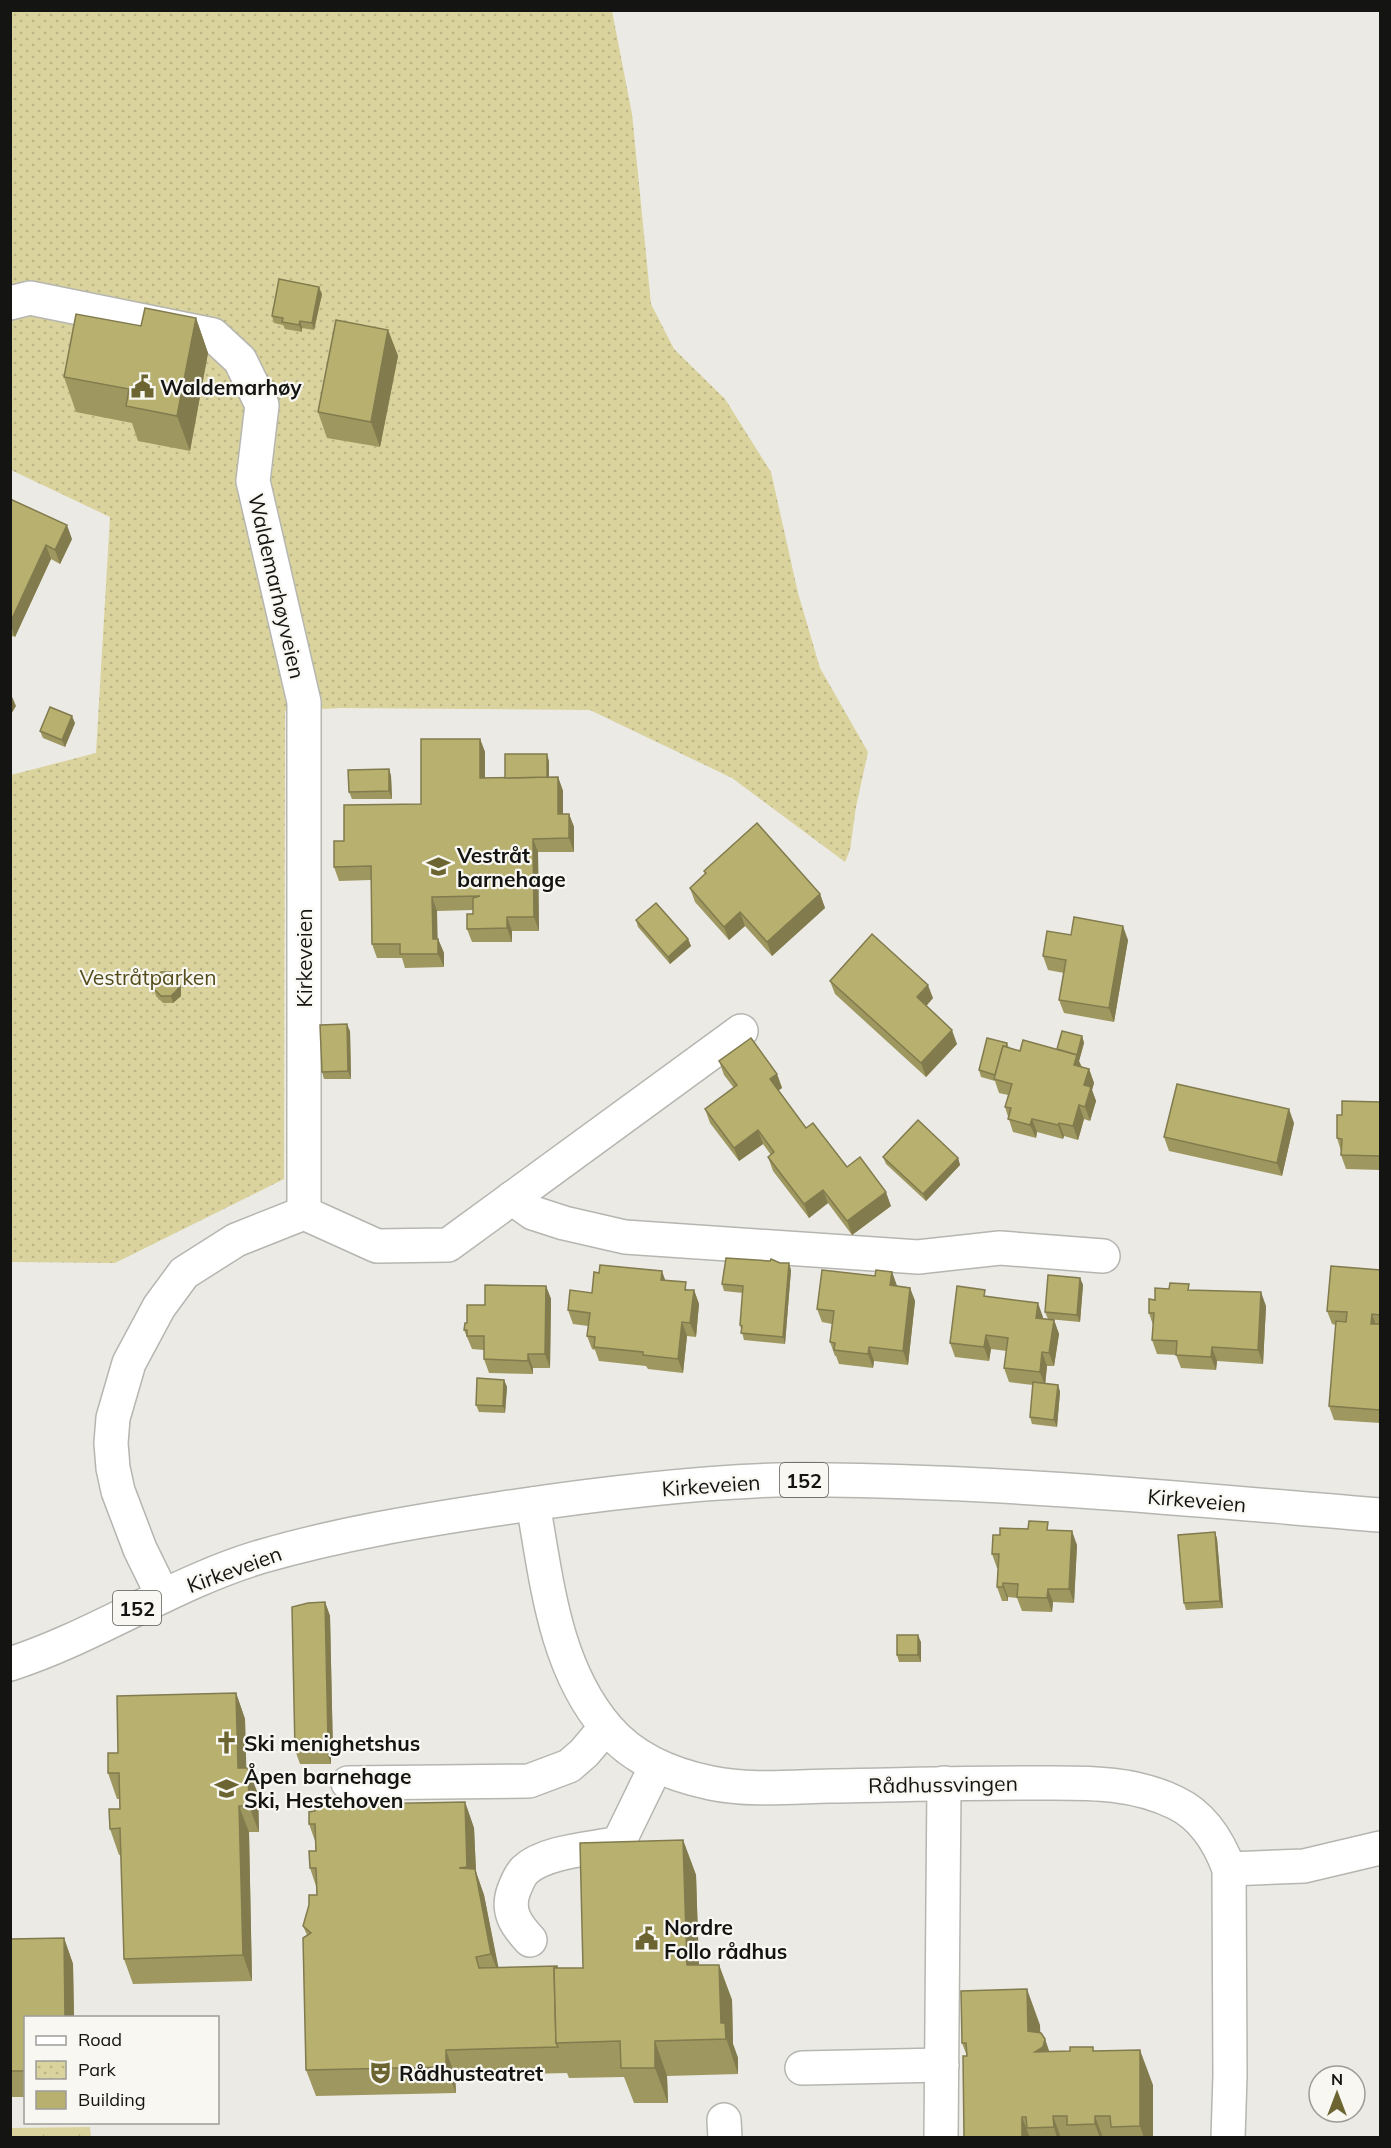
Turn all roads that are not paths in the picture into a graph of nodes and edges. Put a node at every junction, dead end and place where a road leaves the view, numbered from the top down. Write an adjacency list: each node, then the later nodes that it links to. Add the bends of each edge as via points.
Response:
1 (10, 303): 2 (street, Waldemarhøyveien, via 30,298 213,335 240,360 262,405 253,481)
2 (304, 702): 5 (street, Kirkeveien)
3 (741, 1030): 4 (street)
4 (512, 1198): 5 (street, via 447,1245 377,1245); 6 (street, via 533,1213 625,1237 918,1257 1000,1248)
5 (304, 1213): 9 (street, Kirkeveien, via 236,1240 184,1273 159,1307 129,1363 112,1418 113,1468 136,1538)
6 (1103, 1256)
7 (533, 1504): 8 (street, Kirkeveien / 152, via 716,1484 822,1480 1035,1487); 9 (street, Kirkeveien / 152, via 355,1533 235,1566); 13 (street, Rådhussvingen, via 549,1597 563,1650 575,1679)
8 (1380, 1515)
9 (163, 1596): 10 (street, Kirkeveien / 152)
10 (42, 1654): 11 (street, Kirkeveien / 152); 12 (street, Kirkeveien / 152)
11 (10, 1664)
12 (10, 1685)
13 (606, 1727): 14 (street, Rådhussvingen, via 620,1743); 15 (street, via 569,1766 529,1781)
14 (656, 1766): 16 (street, Rådhussvingen, via 712,1783 770,1787); 19 (street, via 620,1840 543,1858 519,1877 511,1912)
15 (348, 1783)
16 (944, 1783): 18 (street, Rådhussvingen, via 1108,1783 1151,1792 1198,1817 1220,1845); 20 (street)
17 (1380, 1848): 18 (street, via 1304,1866)
18 (1229, 1869): 23 (street, Rådhussvingen)
19 (530, 1940)
20 (942, 2065): 21 (street); 22 (street)
21 (802, 2068)
22 (941, 2138)
23 (1228, 2138)

